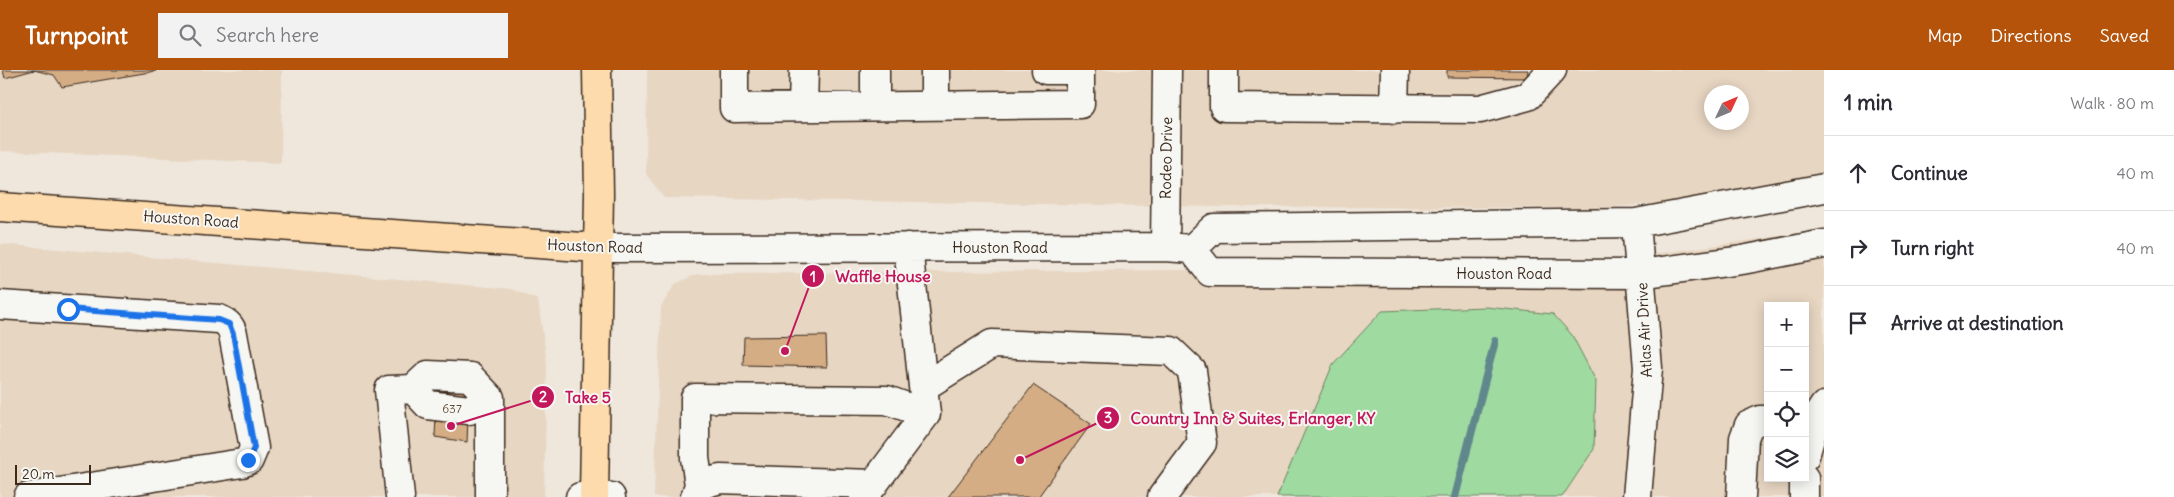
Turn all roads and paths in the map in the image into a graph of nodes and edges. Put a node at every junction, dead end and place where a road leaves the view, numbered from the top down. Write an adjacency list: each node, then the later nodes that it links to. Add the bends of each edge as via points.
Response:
1 (597, 70): 22 (main road)
2 (734, 70): 14 (street, via 734,108)
3 (804, 70): 14 (street)
4 (875, 70): 12 (street)
5 (935, 70): 13 (street)
6 (1046, 70): 7 (street)
7 (1080, 70): 13 (street, via 1080,104)
8 (1167, 70): 21 (street, Rodeo Drive)
9 (1224, 70): 15 (street, via 1224,107)
10 (1395, 70): 15 (street)
11 (1552, 70): 15 (street, via 1528,96 1480,110)
12 (875, 106): 13 (street); 14 (street)
13 (936, 106)
14 (803, 107)
15 (1394, 109)
16 (1824, 188): 18 (street)
17 (0, 207): 22 (main road, Houston Road)
18 (1636, 223): 23 (street, via 1214,228); 24 (street, Atlas Air Drive)
19 (1824, 244): 24 (street, Houston Road, via 1742,260)
20 (908, 247): 21 (street, Houston Road); 22 (street, Houston Road); 26 (street)
21 (1165, 247): 23 (street, Houston Road)
22 (597, 248): 37 (main road)
23 (1192, 249): 24 (street, Houston Road, via 1210,272)
24 (1640, 274): 39 (street, Atlas Air Drive, via 1648,368)
25 (0, 305): 34 (street, via 225,321 232,329 254,448 242,464)
26 (923, 387): 27 (street); 38 (street, via 992,344 1171,351 1192,372 1202,443)
27 (926, 414): 32 (street, via 887,400 695,398); 33 (street)
28 (1764, 420): 40 (street, via 1749,425 1744,438)
29 (1817, 422): 30 (street)
30 (1809, 445)
31 (1804, 482): 41 (street)
32 (697, 491): 33 (street, via 720,479)
33 (869, 491)
34 (28, 497)
35 (400, 497): 36 (street, via 389,390 413,389 428,375 470,377 490,398)
36 (490, 497)
37 (595, 497)
38 (1162, 497)
39 (1637, 497)
40 (1741, 497)
41 (1804, 497)

